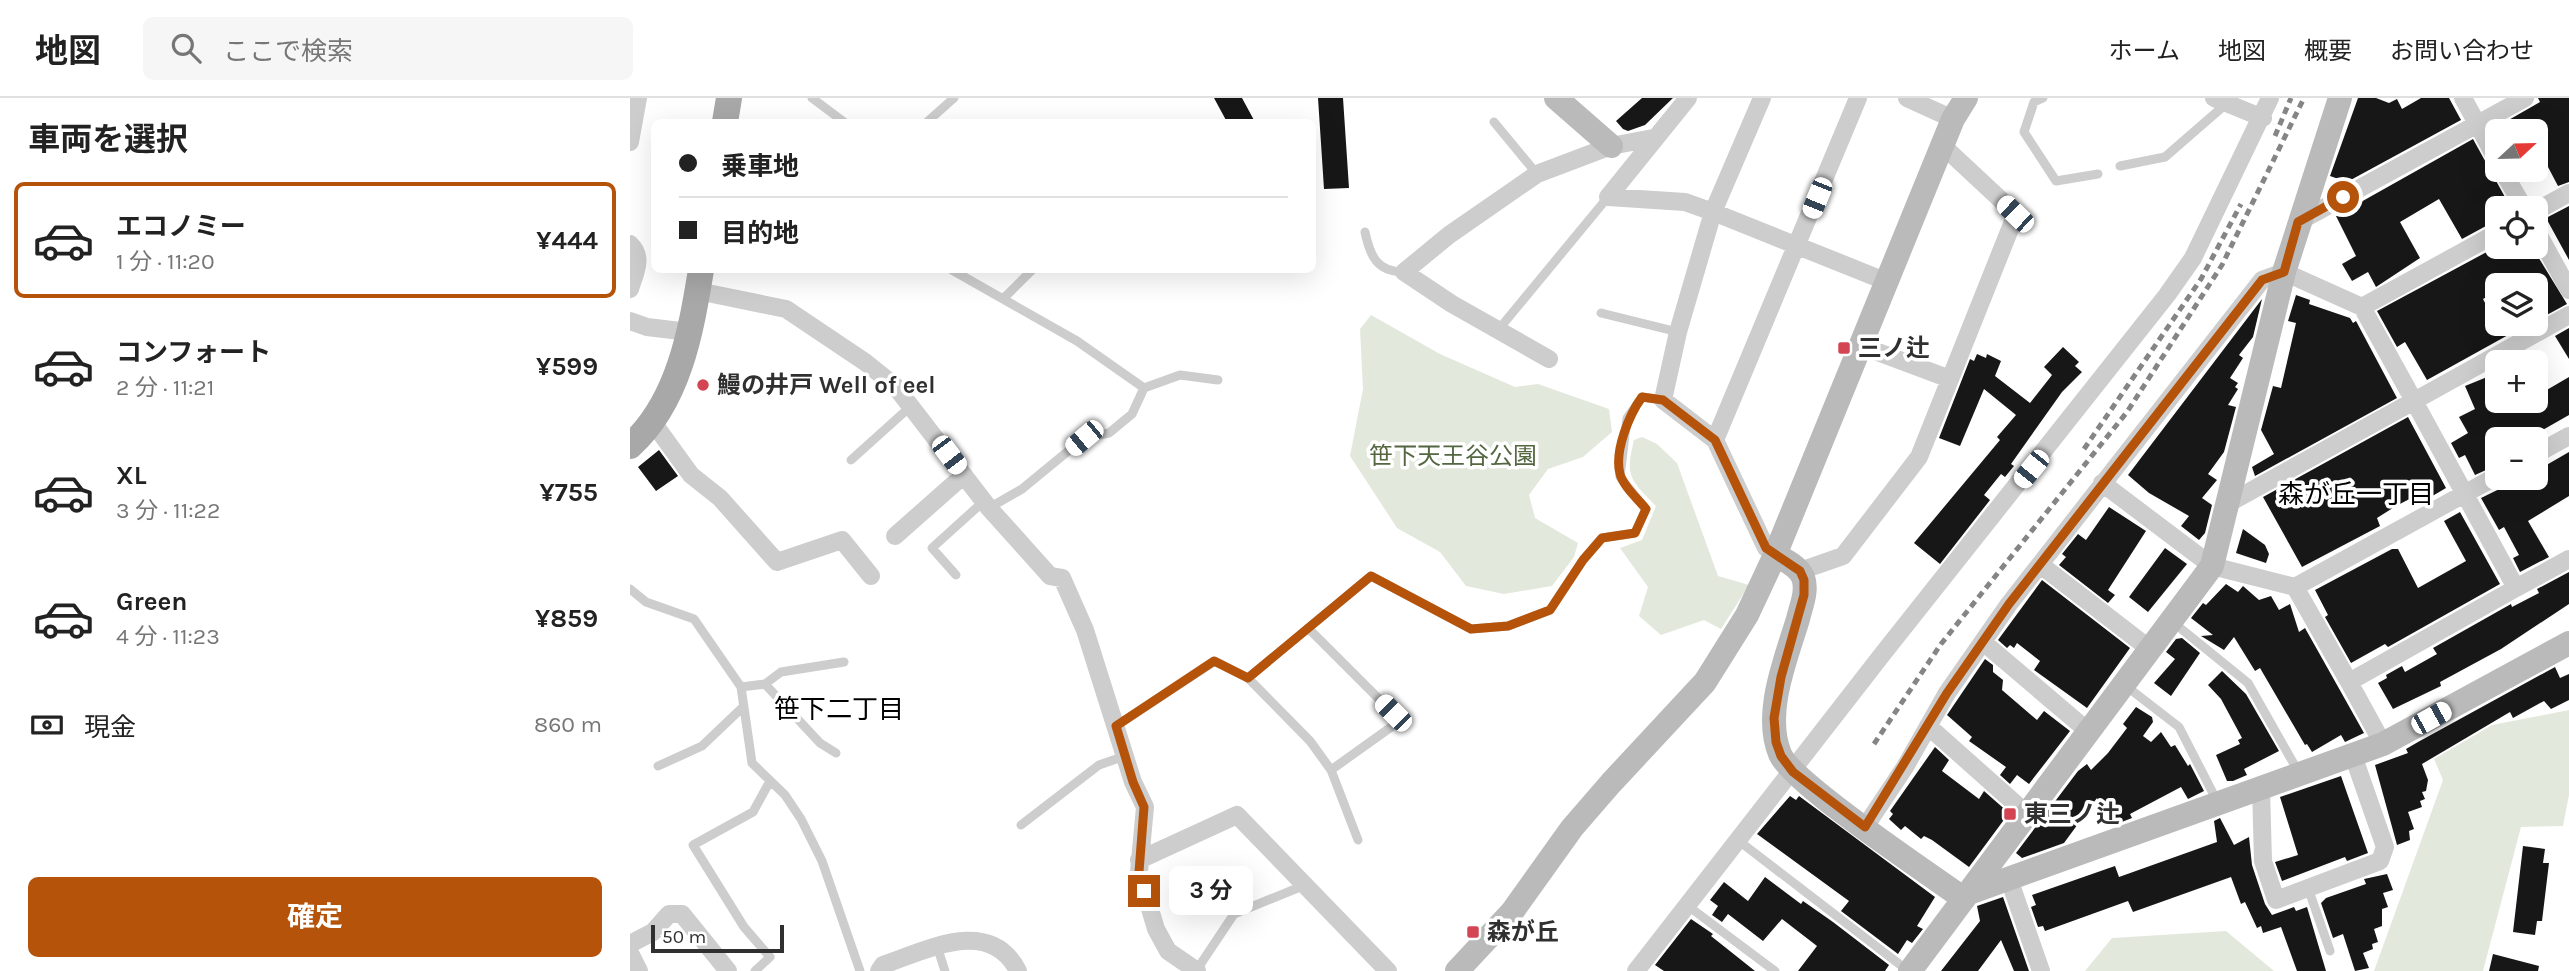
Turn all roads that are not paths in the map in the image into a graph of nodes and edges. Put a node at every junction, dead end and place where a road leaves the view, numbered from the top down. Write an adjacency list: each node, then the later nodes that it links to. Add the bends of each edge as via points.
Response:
1 (638, 98): 23 (street)
2 (812, 98): 17 (lane)
3 (954, 98): 18 (lane)
4 (1556, 98): 25 (street)
5 (1688, 98): 21 (street)
6 (1762, 98): 32 (street)
7 (1858, 98): 37 (street)
8 (1907, 98): 15 (street)
9 (2043, 98): 28 (lane, via 2034,102 2024,132 2056,181)
10 (2270, 98): 16 (street)
11 (2340, 98): 33 (street)
12 (2463, 98): 20 (street)
13 (2525, 98): 20 (street)
14 (2220, 101): 16 (street); 26 (lane, via 2165,157)
15 (1960, 108): 24 (street)
16 (2263, 118): 107 (street, via 2193,258 2167,295)
17 (840, 119)
18 (930, 119)
19 (1494, 122): 27 (lane)
20 (2477, 124): 22 (street); 33 (street)
21 (1653, 138): 25 (street); 30 (street)
22 (2485, 138)
23 (630, 142)
24 (1942, 145): 44 (street); 57 (street, via 2015,214)
25 (1611, 146): 27 (street)
26 (2120, 166)
27 (1538, 174): 39 (street)
28 (2098, 174)
29 (2569, 193): 31 (street)
30 (1608, 197): 32 (street, via 1685,202); 52 (lane)
31 (2548, 204)
32 (1713, 212): 37 (street); 54 (street)
33 (2298, 222): 40 (street)
34 (1365, 232): 39 (lane, via 1370,256 1390,272)
35 (2485, 240): 48 (street)
36 (630, 244): 45 (street, via 638,262)
37 (1796, 247): 44 (street); 65 (street)
38 (2548, 252): 46 (street)
39 (1404, 272): 52 (street)
40 (2284, 272): 48 (street); 70 (street, via 2262,280); 73 (street)
41 (957, 273): 47 (lane)
42 (1029, 273): 47 (lane)
43 (699, 280): 53 (main road); 62 (street, via 786,309 865,362)
44 (1885, 281): 55 (street)
45 (630, 289)
46 (2569, 290)
47 (1003, 299): 59 (lane, via 1077,341)
48 (2362, 307): 61 (street)
49 (1601, 313): 54 (lane)
50 (2569, 315): 61 (street)
51 (630, 321): 53 (street)
52 (1499, 329): 56 (street)
53 (689, 332): 63 (main road, via 669,394)
54 (1678, 332): 60 (street)
55 (1859, 345): 57 (street); 76 (street)
56 (1549, 359)
57 (1950, 379): 80 (street, via 1919,457 1843,555)
58 (1218, 380): 59 (lane, via 1180,374)
59 (1144, 388): 74 (lane, via 1132,414 1109,433 1084,438 1022,489)
60 (1663, 400): 65 (street); 87 (lane, via 1642,397 1627,418 1620,477 1646,509 1635,533 1602,538 1550,610 1508,626 1471,629 1371,576)
61 (2414, 401): 72 (street); 73 (street)
62 (911, 406): 68 (lane); 69 (street)
63 (652, 421): 66 (main road); 82 (street, via 691,475 720,498 778,562 842,540)
64 (2569, 436): 67 (street)
65 (1715, 440): 76 (street, via 1766,548)
66 (630, 446)
67 (2548, 447)
68 (851, 460)
69 (964, 475): 74 (street); 75 (street)
70 (2102, 483): 78 (street); 79 (street)
71 (2485, 483): 72 (street)
72 (2464, 494): 83 (street); 84 (street)
73 (2230, 503): 79 (street)
74 (987, 505): 81 (lane, via 932,548); 98 (street, via 1050,576 1062,578 1085,630)
75 (895, 537)
76 (1775, 555): 80 (street); 136 (street, via 1747,615 1706,682 1572,828 1512,912)
77 (2569, 559): 84 (street)
78 (2042, 566): 88 (street); 90 (street)
79 (2212, 566): 83 (street); 86 (street)
80 (1800, 571): 107 (street, via 1804,595 1774,718 1781,756)
81 (956, 575)
82 (871, 576)
83 (2295, 587): 93 (street)
84 (2516, 587): 93 (street)
85 (630, 589): 96 (lane, via 646,603 694,619)
86 (2172, 621): 90 (street); 108 (lane, via 2248,683)
87 (1308, 628): 92 (lane); 106 (lane, via 1393,713 1394,725)
88 (1983, 642): 99 (street); 100 (street)
89 (2569, 643): 101 (street)
90 (2151, 650): 95 (street)
91 (844, 662): 94 (lane, via 781,672)
92 (1248, 678): 98 (lane, via 1214,661); 106 (lane, via 1310,741)
93 (2348, 682): 101 (street)
94 (765, 684): 96 (lane); 102 (lane, via 820,743)
95 (2124, 684): 100 (street); 111 (lane, via 2179,727)
96 (741, 687): 97 (lane)
97 (744, 706): 105 (lane, via 702,746); 109 (lane, via 752,763)
98 (1116, 726): 104 (street)
99 (1928, 726): 112 (street); 114 (street)
100 (2088, 732): 112 (street)
101 (2382, 744): 103 (street)
102 (836, 753)
103 (2353, 755): 108 (street); 120 (street, via 2385,847 2380,861)
104 (1125, 756): 113 (lane, via 1099,765); 117 (street, via 1144,807)
105 (658, 766)
106 (1331, 770): 115 (lane)
107 (1793, 772): 114 (street); 116 (street)
108 (2300, 775): 110 (street)
109 (770, 781): 129 (lane, via 753,812 693,845 744,927 770,957); 130 (lane, via 801,819 822,861)
110 (2261, 789): 111 (street); 120 (street, via 2263,861 2276,900)
111 (2219, 804): 118 (street)
112 (2027, 814): 121 (street)
113 (1021, 825)
114 (1865, 827): 121 (street)
115 (1358, 839)
116 (1739, 841): 122 (street); 139 (lane)
117 (1139, 860): 119 (street, via 1237,815); 134 (street, via 1156,929 1168,951)
118 (2009, 879): 121 (street); 140 (street)
119 (1305, 885): 134 (lane, via 1234,914); 135 (street)
120 (2308, 888): 125 (lane)
121 (1966, 896): 139 (street)
122 (1688, 906): 137 (street); 138 (lane)
123 (630, 944): 128 (street, via 653,932 669,914 682,914)
124 (937, 946): 131 (street, via 883,965); 132 (lane); 133 (street, via 972,940 994,943 1010,956)
125 (2330, 951)
126 (630, 953): 127 (street)
127 (639, 971)
128 (728, 971)
129 (755, 971)
130 (860, 971)
131 (878, 971)
132 (945, 971)
133 (1018, 971)
134 (1196, 971)
135 (1388, 971)
136 (1457, 971)
137 (1636, 971)
138 (1775, 971)
139 (1909, 971)
140 (2041, 971)

